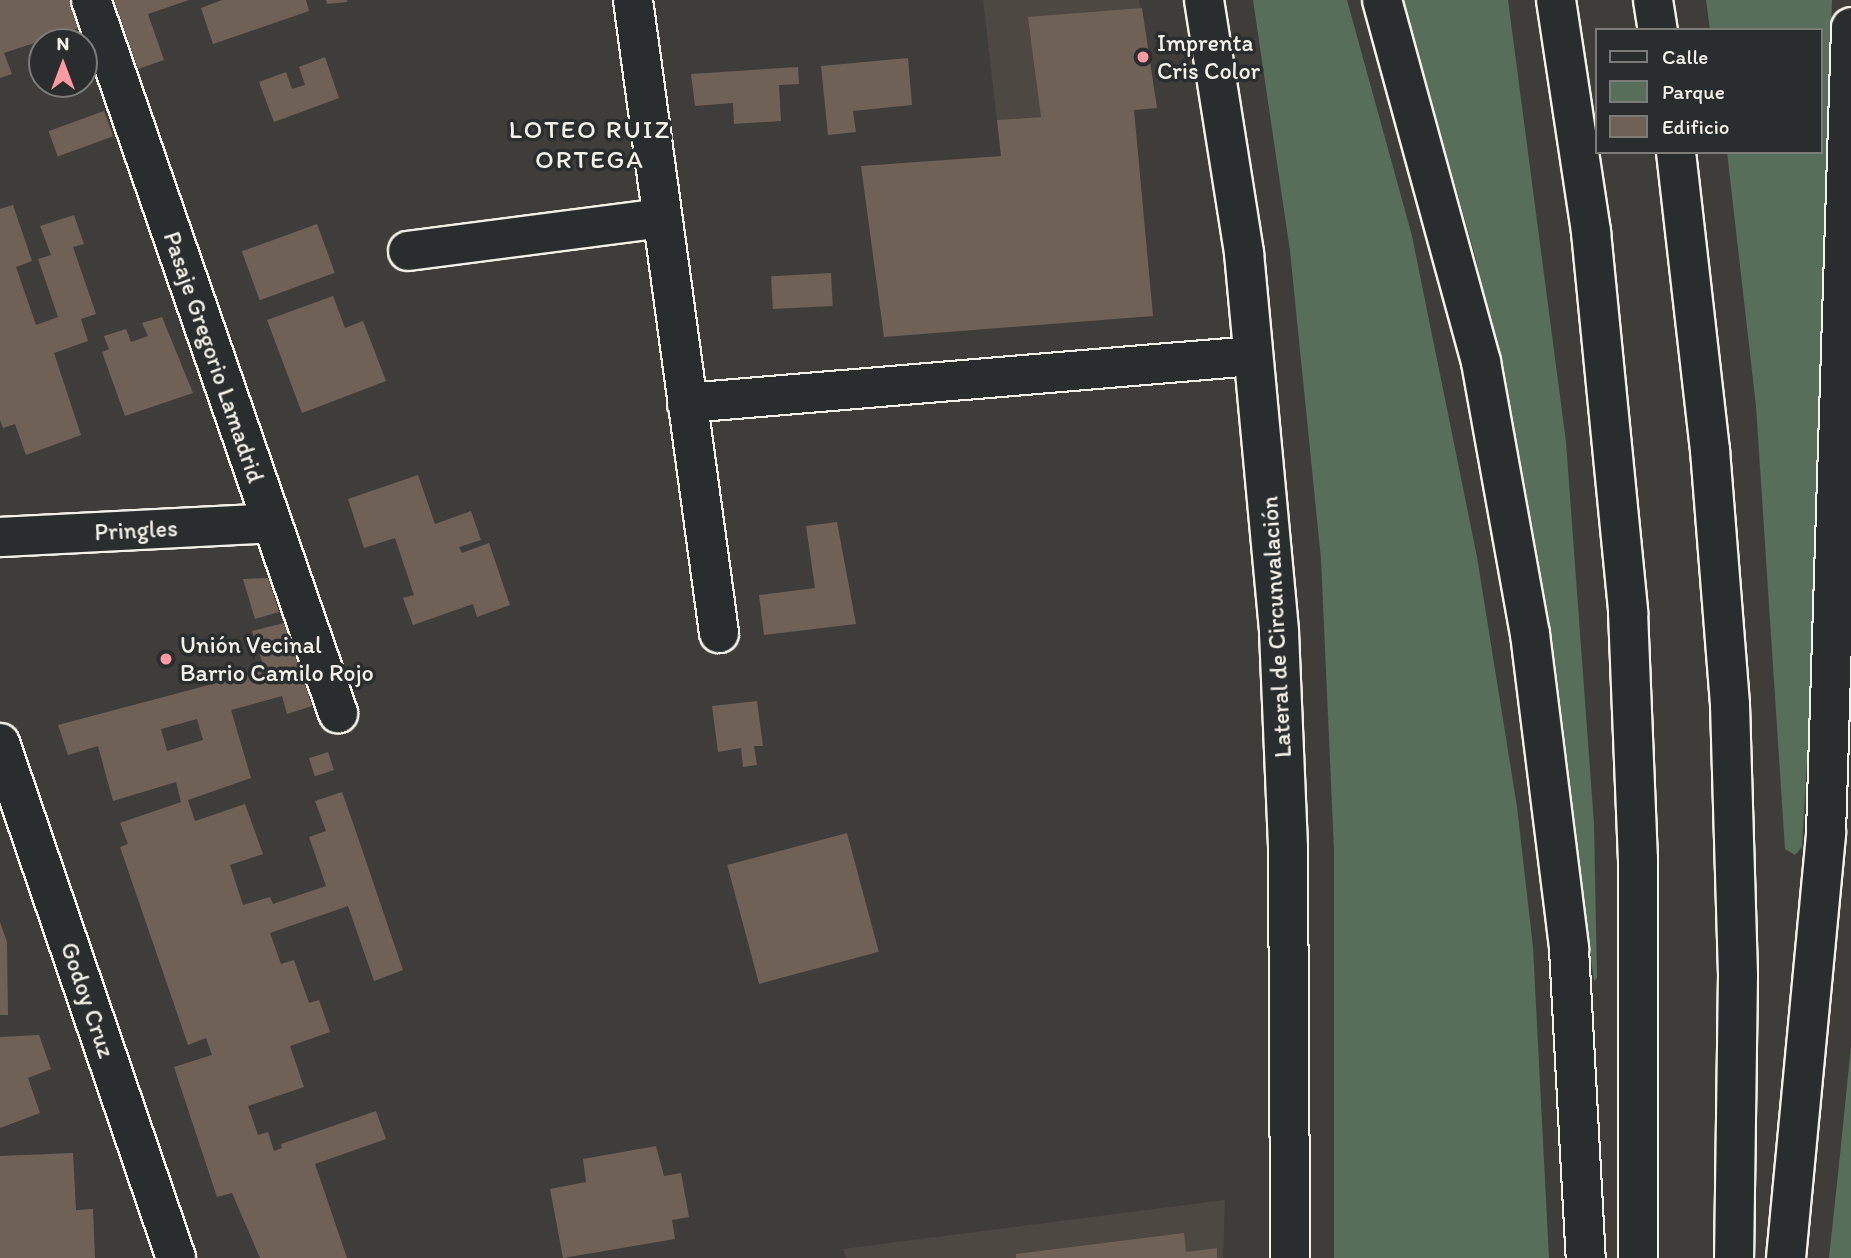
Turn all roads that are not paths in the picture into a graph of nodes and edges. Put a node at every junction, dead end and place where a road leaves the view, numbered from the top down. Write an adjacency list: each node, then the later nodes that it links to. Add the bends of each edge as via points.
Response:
1 (91, 0): 14 (main road, Pasaje Gregorio Lamadrid)
2 (633, 0): 10 (main road)
3 (1204, 0): 12 (main road, Lateral de Circunvalación, via 1244,253)
4 (1382, 0): 21 (main road, via 1481,362 1530,634 1569,949)
5 (1556, 0): 22 (main road, via 1591,232 1628,612 1638,859)
6 (1653, 0): 8 (main road)
7 (1851, 27): 24 (main road, via 1826,833)
8 (1658, 28)
9 (1676, 154): 23 (main road, via 1712,463 1730,705 1738,975)
10 (662, 218): 11 (main road); 13 (main road)
11 (408, 251)
12 (1253, 356): 13 (main road); 20 (main road, Lateral de Circunvalación, via 1277,601 1289,848)
13 (687, 403): 16 (main road)
14 (272, 523): 15 (main road, Pringles); 17 (main road, Pasaje Gregorio Lamadrid)
15 (0, 537)
16 (719, 633)
17 (338, 713)
18 (0, 743): 19 (main road, Godoy Cruz)
19 (176, 1258)
20 (1290, 1258)
21 (1586, 1258)
22 (1638, 1258)
23 (1734, 1258)
24 (1786, 1258)

